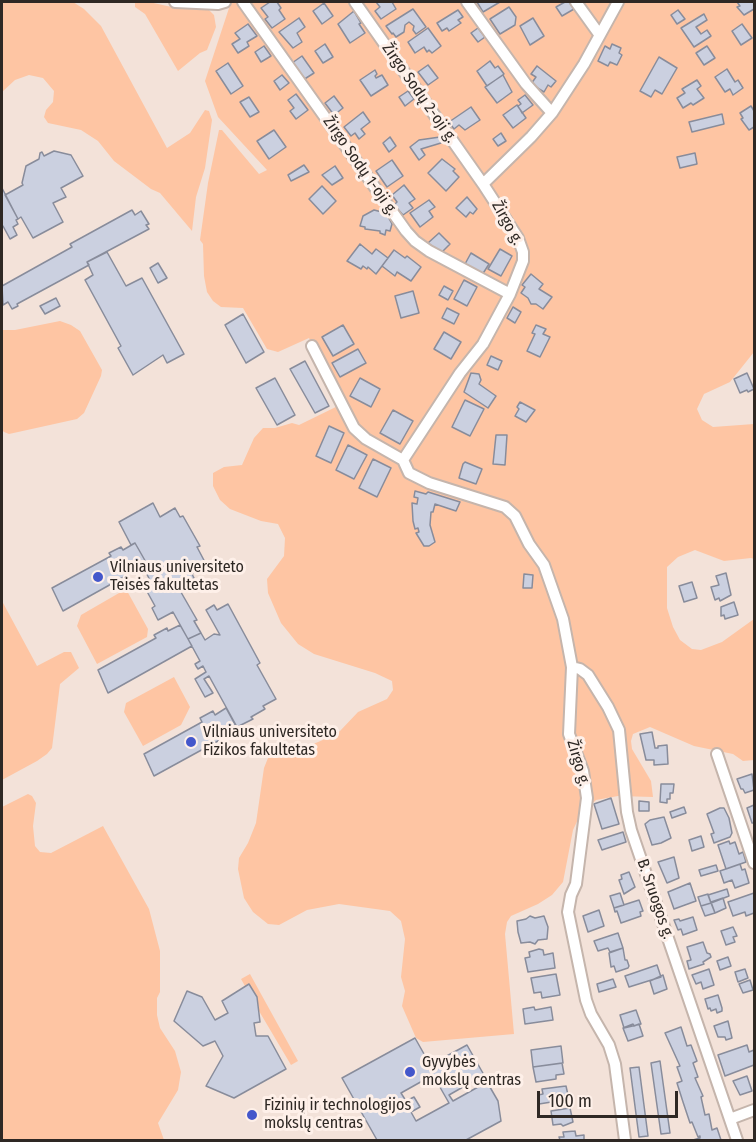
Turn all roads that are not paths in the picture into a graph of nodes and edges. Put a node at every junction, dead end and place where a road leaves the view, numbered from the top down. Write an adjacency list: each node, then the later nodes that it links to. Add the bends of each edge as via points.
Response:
1 (175, 2): 2 (street)
2 (225, 2)
3 (243, 2): 11 (street, Žirgo Sodų 1-oji g., via 415,241)
4 (355, 2): 10 (street, Žirgo Sodų 2-oji g.)
5 (467, 2): 9 (street, via 526,84)
6 (576, 2): 8 (street)
7 (618, 2): 8 (street, Žirgo g.)
8 (599, 34): 9 (street, Žirgo g.)
9 (552, 113): 10 (street, Žirgo g.)
10 (483, 184): 11 (street, Žirgo g., via 523,252)
11 (510, 294): 13 (street, Žirgo g., via 483,344)
12 (312, 346): 13 (street, Žirgo g., via 354,428)
13 (403, 460): 14 (street, Žirgo g., via 409,472 429,483 505,507 515,516 547,571 563,619)
14 (572, 667): 18 (street, B. Sruogos g., via 588,675 620,730 632,830); 19 (street, Žirgo g., via 569,734 583,771 587,798 576,884 568,912 586,1000 615,1064)
15 (717, 754): 16 (street)
16 (754, 863)
17 (754, 1110): 18 (street)
18 (730, 1119): 20 (street, B. Sruogos g.)
19 (624, 1140)
20 (738, 1140)

